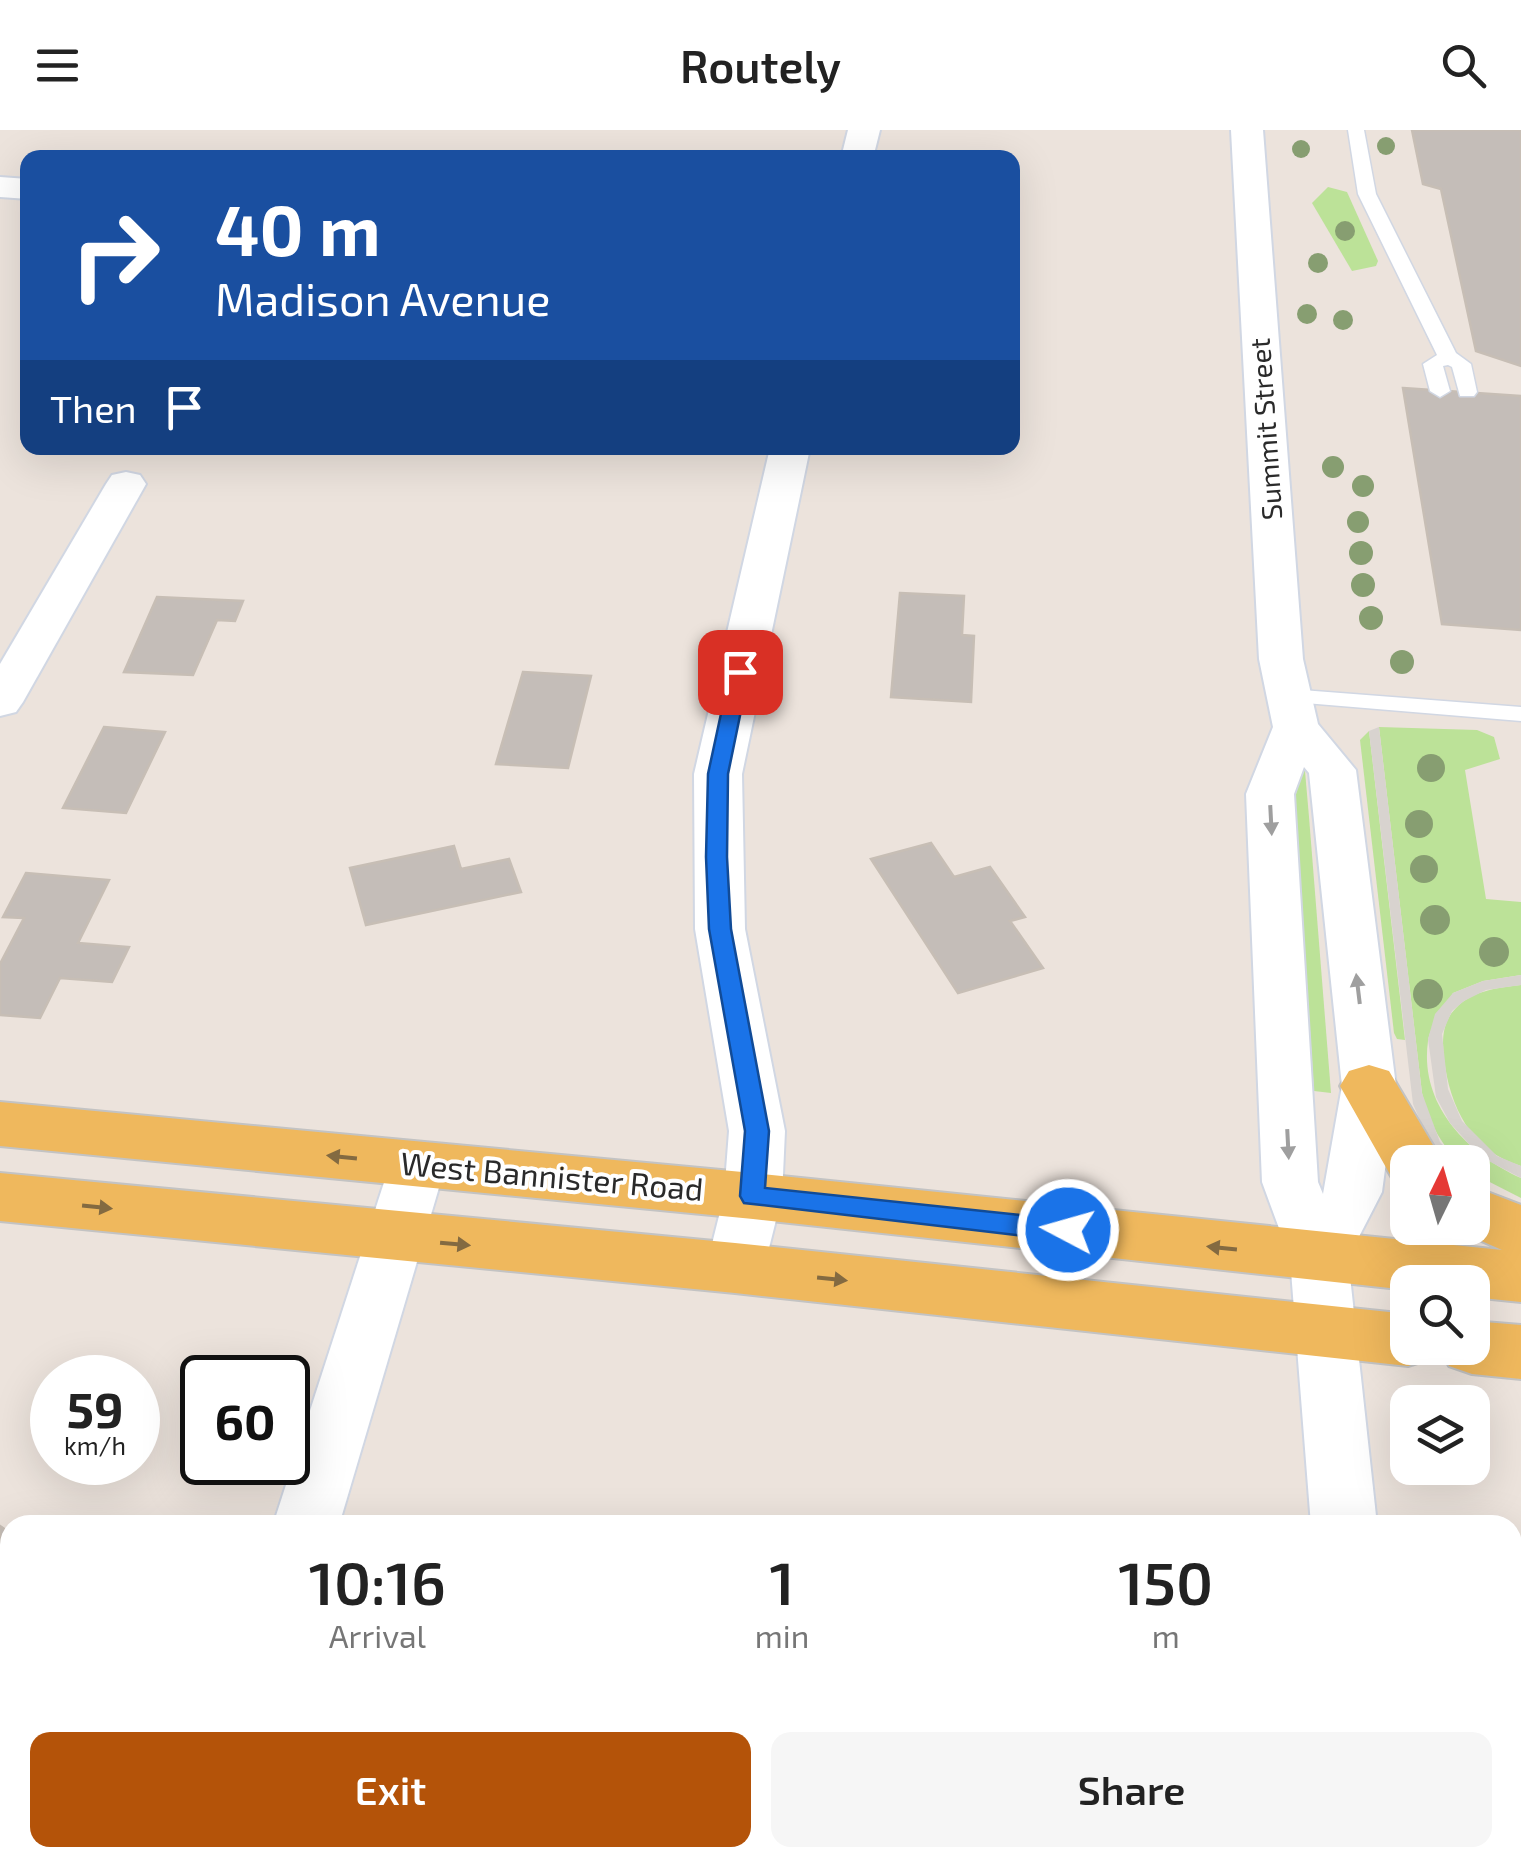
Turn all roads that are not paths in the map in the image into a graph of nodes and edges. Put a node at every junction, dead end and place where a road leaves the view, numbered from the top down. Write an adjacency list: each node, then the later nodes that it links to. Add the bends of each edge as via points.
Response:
1 (1247, 130): 9 (street, Summit Street, via 1282,659)
2 (1356, 130): 3 (lane, via 1367,194)
3 (1448, 357): 4 (lane, via 1434,364); 5 (lane, via 1461,364)
4 (1440, 391)
5 (1467, 392)
6 (788, 455): 15 (street, via 718,774 720,929 757,1131)
7 (126, 484): 8 (street)
8 (0, 702)
9 (1292, 712): 10 (lane); 11 (street, one-way to 9, via 1332,770); 20 (street, one-way to 20, via 1270,794 1290,1182)
10 (1521, 714)
11 (1370, 1086): 13 (main road); 20 (street, via 1353,1192)
12 (0, 1124): 14 (main road, West Bannister Road, one-way to 12)
13 (1404, 1145)
14 (418, 1164): 15 (main road, West Bannister Road); 19 (street)
15 (752, 1196): 20 (main road, West Bannister Road, one-way to 15); 21 (street)
16 (0, 1197): 19 (main road, one-way to 19)
17 (1490, 1218): 18 (main road)
18 (1521, 1232)
19 (395, 1238): 21 (main road, one-way to 21); 27 (street)
20 (1319, 1258): 22 (main road, West Bannister Road); 23 (street)
21 (736, 1268): 23 (main road, one-way to 23)
22 (1521, 1278)
23 (1327, 1331): 24 (main road); 28 (street)
24 (1390, 1338)
25 (1490, 1349): 26 (main road)
26 (1521, 1352)
27 (309, 1515)
28 (1343, 1515)

